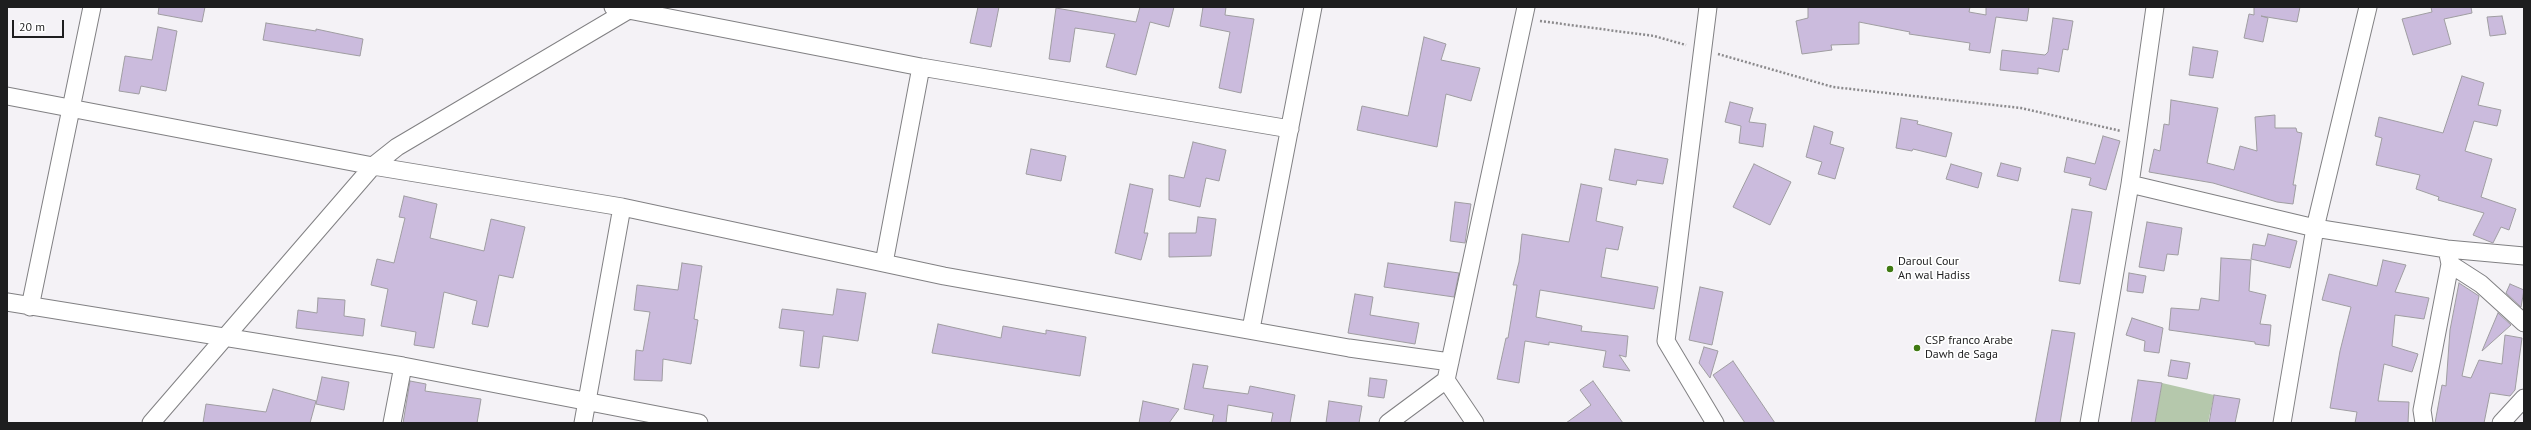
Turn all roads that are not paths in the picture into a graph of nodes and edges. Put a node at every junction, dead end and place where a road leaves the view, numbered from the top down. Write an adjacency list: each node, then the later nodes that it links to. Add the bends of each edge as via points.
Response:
1 (92, 7): 10 (street)
2 (1313, 7): 11 (street)
3 (1708, 7): 35 (street, via 1666,341)
4 (2155, 7): 13 (street)
5 (2368, 7): 15 (street)
6 (625, 8): 8 (street); 12 (street, via 397,148)
7 (1525, 13): 24 (street)
8 (921, 67): 11 (street); 18 (street)
9 (7, 96): 10 (street)
10 (71, 108): 12 (street); 20 (street)
11 (1290, 129): 22 (street)
12 (373, 166): 14 (street); 23 (street)
13 (2130, 184): 15 (street); 36 (street)
14 (622, 207): 18 (street); 28 (street)
15 (2315, 228): 17 (street); 37 (street)
16 (2524, 256): 17 (street)
17 (2448, 257): 21 (street); 38 (street, via 2422,410)
18 (884, 263): 22 (street, via 944,276)
19 (7, 302): 20 (street)
20 (30, 307): 23 (street)
21 (2524, 324)
22 (1251, 329): 24 (street, via 1349,348)
23 (223, 338): 25 (street); 29 (street)
24 (1450, 362): 26 (street)
25 (403, 366): 28 (street); 30 (street)
26 (1446, 380): 33 (street); 34 (street)
27 (2524, 398): 39 (street)
28 (587, 403): 31 (street); 32 (street)
29 (151, 423)
30 (392, 423)
31 (583, 423)
32 (699, 423)
33 (1388, 423)
34 (1475, 423)
35 (1715, 423)
36 (2089, 423)
37 (2282, 423)
38 (2424, 423)
39 (2501, 423)

